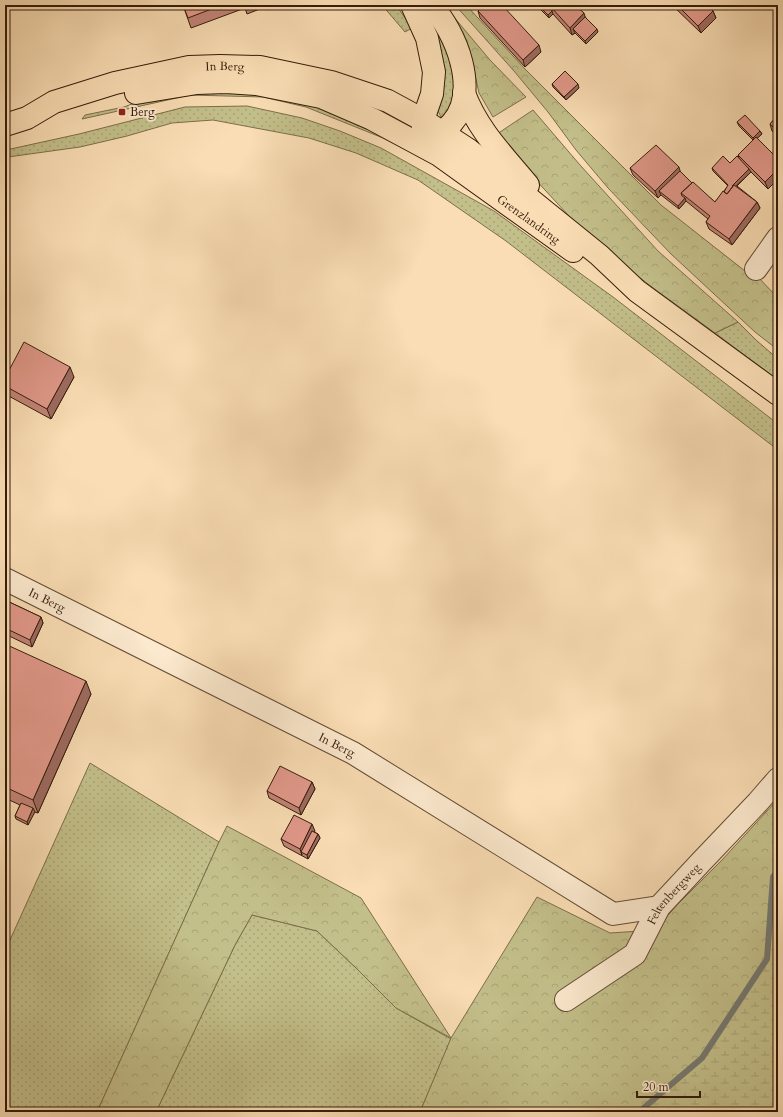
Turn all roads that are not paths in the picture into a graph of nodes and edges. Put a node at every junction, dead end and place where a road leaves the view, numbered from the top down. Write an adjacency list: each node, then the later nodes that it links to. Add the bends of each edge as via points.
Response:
1 (412, 5): 5 (main road, via 427,38 434,72 432,94)
2 (431, 5): 3 (main road, via 449,29 461,60)
3 (464, 93): 7 (main road, via 453,123); 9 (main road, via 486,135)
4 (26, 118): 5 (main road, In Berg, via 54,102 116,83 189,67 220,66 260,67 331,82 388,101); 6 (main road, In Berg); 8 (main road, In Berg, via 50,115 117,96 197,83 233,82 321,97 372,119)
5 (423, 120): 7 (main road, Grenzlandring); 8 (main road)
6 (5, 125)
7 (442, 132): 8 (main road); 9 (main road, Grenzlandring, via 469,150)
8 (422, 145): 12 (main road, Grenzlandring, via 610,277)
9 (560, 223): 12 (main road, Grenzlandring)
10 (778, 238): 11 (street)
11 (756, 269)
12 (637, 291): 13 (main road, Grenzlandring)
13 (778, 394)
14 (5, 579): 16 (street, In Berg, via 353,753 613,914)
15 (778, 779): 16 (street, Feltenbergweg)
16 (659, 907): 17 (street, Feltenbergweg, via 636,954)
17 (566, 1000)

